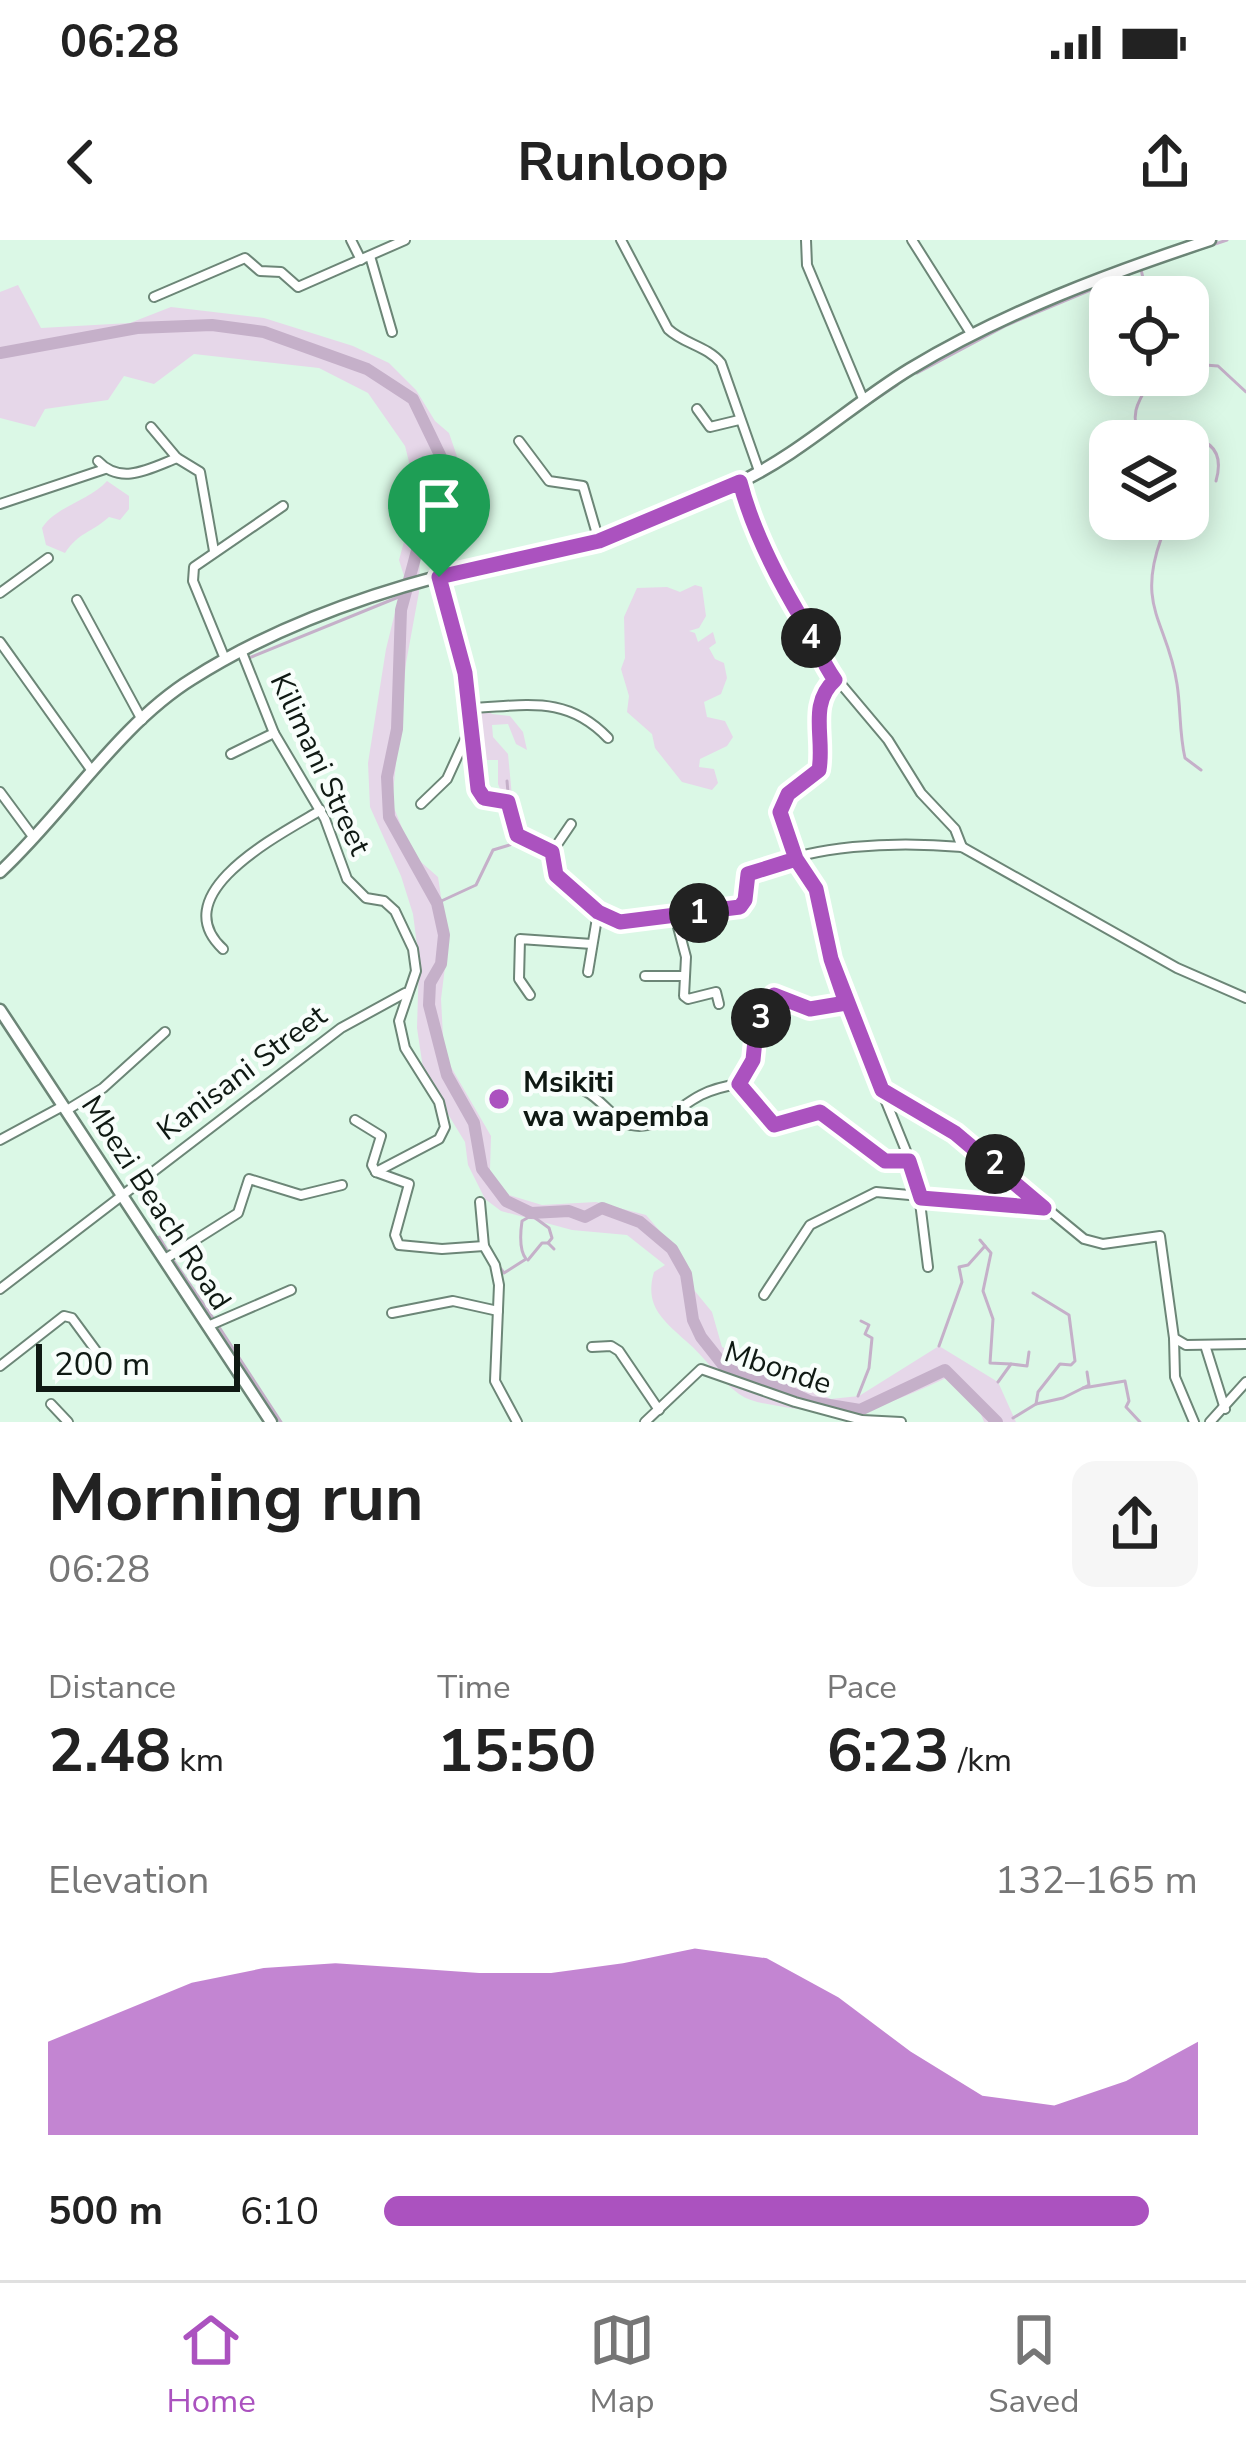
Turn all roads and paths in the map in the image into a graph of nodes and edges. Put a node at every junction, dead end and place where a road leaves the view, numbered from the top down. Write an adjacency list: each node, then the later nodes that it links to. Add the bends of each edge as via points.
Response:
1 (351, 240): 7 (street)
2 (405, 240): 7 (street)
3 (622, 240): 13 (street, via 668,329 721,363)
4 (806, 240): 11 (street, via 807,265)
5 (912, 240): 10 (street)
6 (1210, 240): 10 (main road, via 1058,295)
7 (365, 258): 8 (street, via 298,287 245,258); 9 (street)
8 (154, 297)
9 (392, 332)
10 (973, 336): 11 (main road)
11 (864, 401): 17 (main road)
12 (697, 409): 13 (street, via 710,427)
13 (740, 420): 17 (street)
14 (151, 427): 16 (street)
15 (519, 441): 21 (street, via 549,481 584,486)
16 (177, 458): 19 (street, via 138,473 102,465); 22 (street, via 200,472)
17 (759, 471): 18 (main road)
18 (740, 482): 21 (main road); 30 (street, via 785,595)
19 (0, 504)
20 (283, 506): 22 (street)
21 (599, 541): 24 (main road)
22 (214, 552): 29 (street, via 194,567 193,580)
23 (48, 558): 25 (street)
24 (439, 577): 28 (main road); 31 (street)
25 (0, 592)
26 (76, 600): 32 (street)
27 (0, 642): 37 (street)
28 (241, 650): 29 (main road); 34 (street, Kilimani Street)
29 (225, 659): 32 (main road)
30 (835, 680): 43 (street); 45 (street, via 818,706 819,770 782,802)
31 (470, 709): 33 (street); 35 (street, via 549,704)
32 (142, 721): 37 (main road)
33 (470, 726): 39 (street, via 448,778); 44 (street, via 479,793 508,802 517,835)
34 (274, 733): 36 (street); 40 (street, Kilimani Street)
35 (608, 738)
36 (231, 754)
37 (93, 772): 42 (main road)
38 (0, 792): 42 (street)
39 (421, 804)
40 (321, 810): 50 (street, via 224,873 206,913 211,938); 54 (street, Kilimani Street, via 347,879 402,923 416,971)
41 (571, 824): 44 (street)
42 (34, 838): 46 (main road)
43 (962, 847): 45 (street, via 859,848); 56 (street)
44 (552, 852): 47 (street, via 556,875)
45 (796, 859): 48 (street, via 748,874 740,907); 57 (street, via 816,889)
46 (0, 872)
47 (598, 912): 48 (street, via 633,923); 49 (street)
48 (675, 916): 53 (street)
49 (592, 944): 51 (street); 55 (street, via 520,938 519,979)
50 (223, 949)
51 (588, 972)
52 (645, 976): 53 (street)
53 (683, 976): 58 (street, via 688,1000 716,992)
54 (405, 993): 68 (street, Kilimani Street, via 405,1048 439,1102 444,1133); 70 (street, Kanisani Street, via 350,1022)
55 (530, 995)
56 (1246, 998)
57 (846, 1003): 61 (street, via 810,1009 774,995); 62 (street)
58 (719, 1004)
59 (0, 1010): 64 (main road, Mbezi Beach Road)
60 (164, 1031): 64 (street, via 103,1088)
61 (739, 1084): 63 (street, via 709,1091 655,1123 632,1125); 67 (street, via 774,1125 820,1112 885,1161)
62 (882, 1090): 67 (street); 73 (street, via 955,1133)
63 (585, 1091)
64 (66, 1108): 66 (street); 70 (main road, Mbezi Beach Road)
65 (355, 1120): 68 (street, via 382,1138)
66 (0, 1140)
67 (909, 1161): 71 (street)
68 (376, 1172): 74 (street, via 409,1184 399,1244)
69 (342, 1185): 75 (street, via 301,1195 249,1179 238,1213)
70 (120, 1196): 75 (main road, Mbezi Beach Road); 78 (street, Kanisani Street)
71 (921, 1198): 73 (street); 76 (street); 81 (street, via 876,1192 811,1225)
72 (479, 1202): 74 (street)
73 (1044, 1208): 85 (street, via 1092,1243 1160,1236)
74 (484, 1246): 82 (street, via 498,1273)
75 (165, 1259): 84 (main road, Mbezi Beach Road)
76 (928, 1268)
77 (0, 1272): 78 (street)
78 (10, 1279): 79 (street, Kanisani Street)
79 (0, 1289)
80 (291, 1290): 84 (street)
81 (764, 1295)
82 (497, 1311): 83 (street, via 453,1301); 97 (street, via 495,1381)
83 (392, 1313)
84 (208, 1326): 96 (main road, Mbezi Beach Road)
85 (1174, 1338): 87 (street); 100 (street, via 1174,1377)
86 (1246, 1344): 87 (street)
87 (1205, 1345): 93 (street)
88 (592, 1347): 94 (street, via 619,1351)
89 (97, 1352): 90 (street, via 64,1316)
90 (0, 1366)
91 (1246, 1382): 93 (street)
92 (51, 1404): 95 (street)
93 (1225, 1409): 101 (street)
94 (659, 1410): 98 (street, Mbonde); 99 (street, Mbonde, via 701,1369 845,1415)
95 (68, 1422)
96 (271, 1422)
97 (517, 1422)
98 (645, 1422)
99 (901, 1422)
100 (1194, 1422)
101 (1210, 1422)

